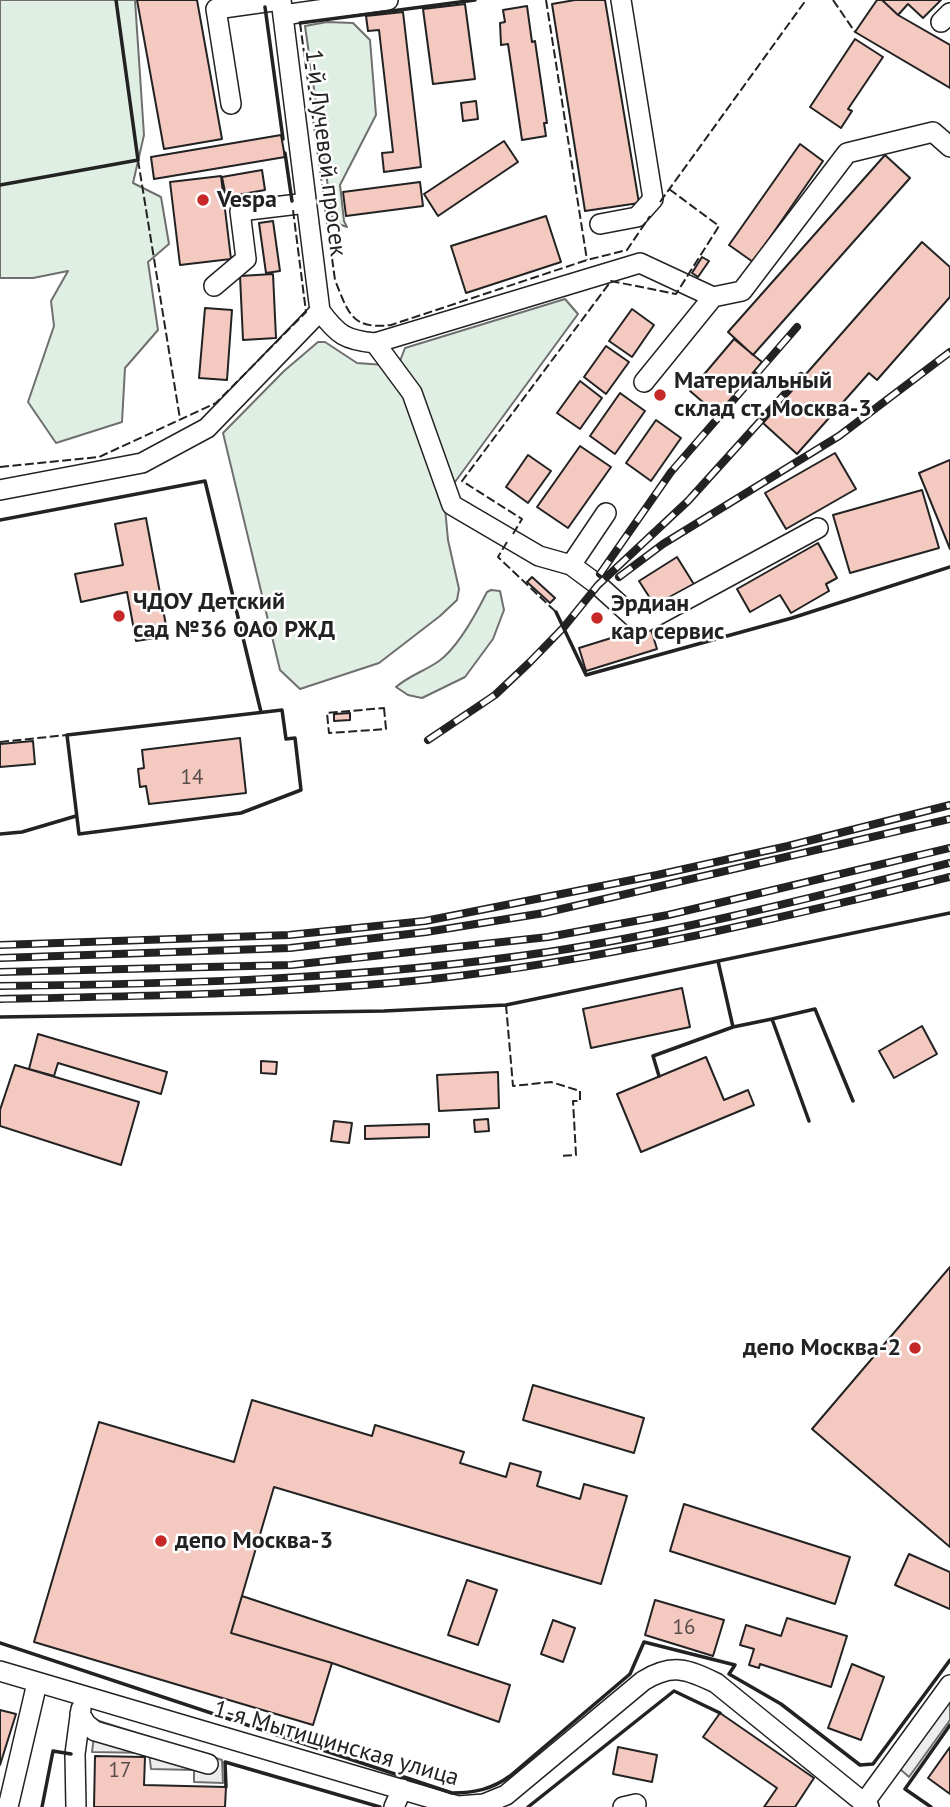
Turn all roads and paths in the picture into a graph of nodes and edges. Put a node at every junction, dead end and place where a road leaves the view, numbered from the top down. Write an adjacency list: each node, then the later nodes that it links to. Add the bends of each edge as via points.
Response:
1 (388, 0): 3 (street)
2 (621, 0): 7 (street, via 653,199 637,217)
3 (281, 5): 4 (street, via 216,9); 6 (street, 1-й Лучевой просек)
4 (231, 104)
5 (950, 147): 9 (street, via 933,132 847,153 742,291)
6 (307, 203): 8 (street, via 240,211 246,259); 10 (street, 1-й Лучевой просек)
7 (600, 225)
8 (214, 286)
9 (713, 297): 11 (street, via 640,263); 12 (street)
10 (320, 311): 11 (street, via 335,331 353,341); 13 (street, via 207,428 142,463)
11 (375, 343): 16 (street, via 412,393 452,505 539,556)
12 (644, 382)
13 (0, 490)
14 (606, 513): 16 (street)
15 (818, 527): 16 (street, via 641,624)
16 (571, 565)
17 (0, 1671): 18 (street, 1-я Мытищинская улица)
18 (37, 1682): 20 (street, 1-я Мытищинская улица); 24 (street)
19 (950, 1685): 23 (street)
20 (82, 1706): 21 (street, via 86,1724 95,1731); 22 (street, 1-я Мытищинская улица); 25 (street, via 75,1754)
21 (208, 1764)
22 (402, 1789): 23 (street, 1-я Мытищинская улица, via 458,1805 484,1804 506,1795 643,1681 677,1668 716,1683); 26 (street)
23 (866, 1805)
24 (8, 1807)
25 (76, 1807)
26 (394, 1807)

